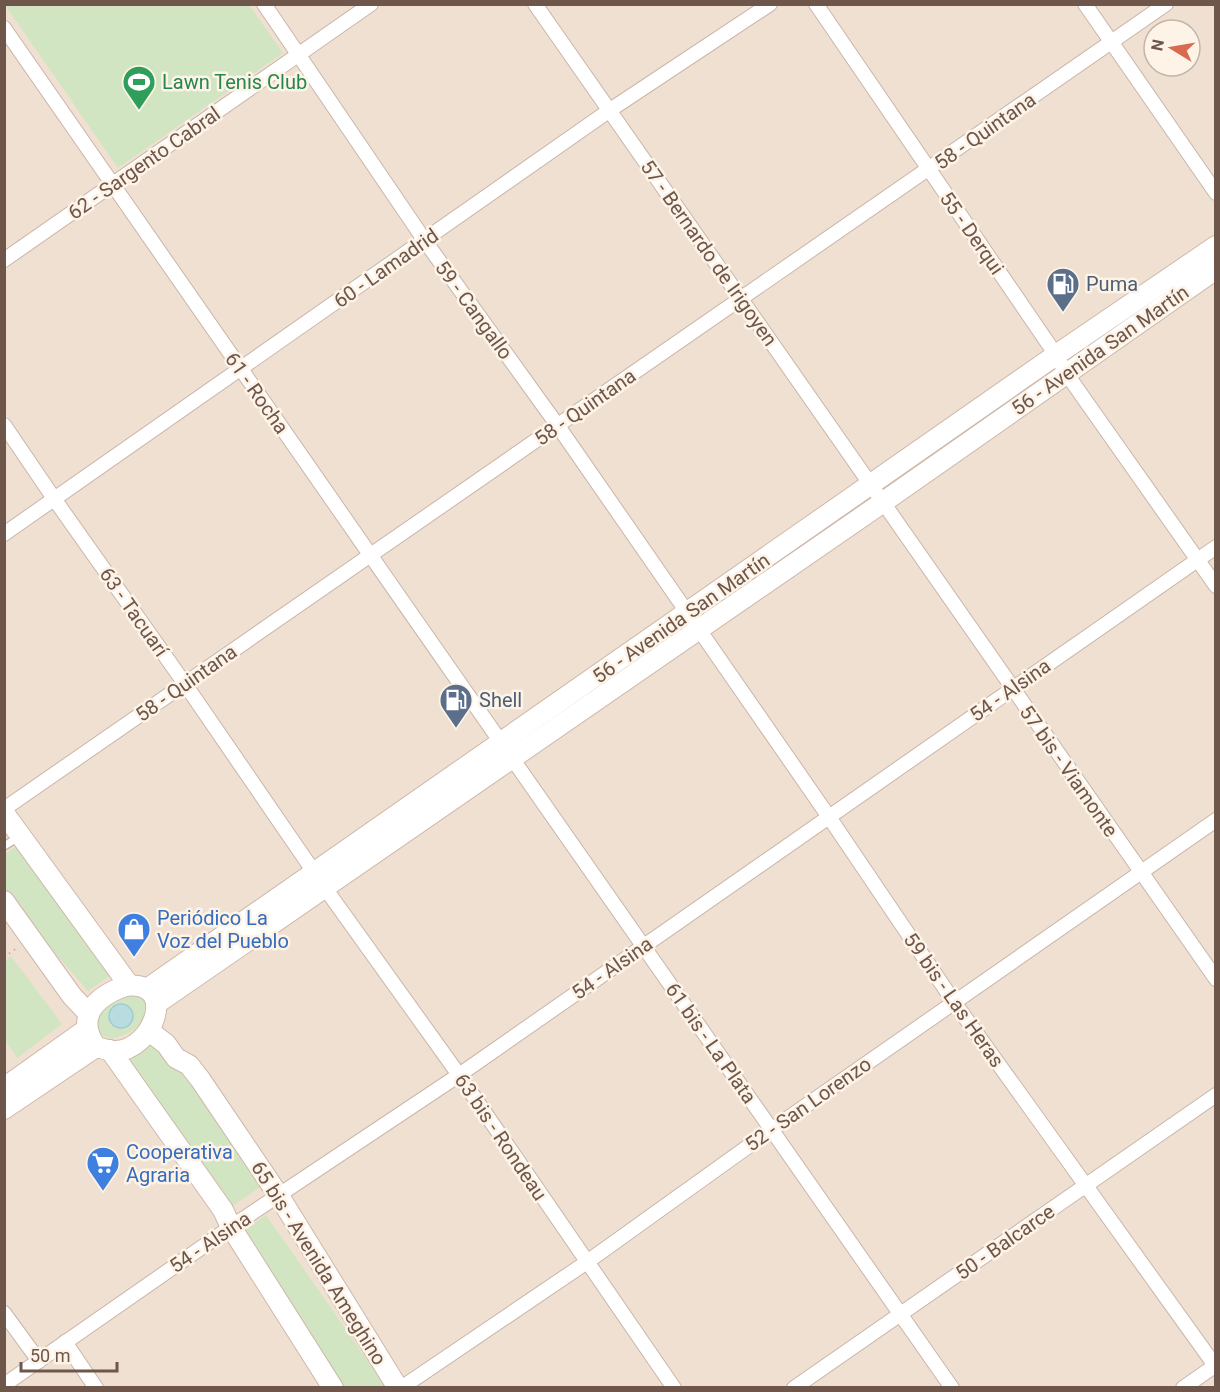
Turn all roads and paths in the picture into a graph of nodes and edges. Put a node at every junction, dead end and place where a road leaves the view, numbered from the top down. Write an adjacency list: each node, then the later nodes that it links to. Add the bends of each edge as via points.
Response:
1 (264, 4): 10 (street, 59 - Cangallo)
2 (371, 4): 10 (street, 62 - Sargento Cabral)
3 (535, 4): 11 (street, 57 - Bernardo de Irigoyen)
4 (770, 4): 11 (street, 60 - Lamadrid)
5 (816, 4): 12 (street, 55 - Derqui)
6 (1085, 4): 9 (street)
7 (1166, 4): 9 (street, 58 - Quintana)
8 (4, 28): 13 (street, 61 - Rocha)
9 (1111, 43): 12 (street, 58 - Quintana); 14 (street)
10 (299, 54): 13 (street, 62 - Sargento Cabral); 15 (street, 59 - Cangallo)
11 (610, 110): 15 (street, 60 - Lamadrid); 19 (street, 57 - Bernardo de Irigoyen)
12 (928, 170): 19 (street, 58 - Quintana); 20 (street, 55 - Derqui)
13 (113, 185): 17 (street, 62 - Sargento Cabral); 21 (street, 61 - Rocha)
14 (1215, 193)
15 (424, 241): 21 (street, 60 - Lamadrid); 24 (street, 59 - Cangallo)
16 (1215, 246): 20 (main road, 56 - Avenida San Martín)
17 (4, 260)
18 (1215, 269): 22 (main road, 56 - Avenida San Martín)
19 (741, 299): 24 (street, 58 - Quintana); 25 (street, 57 - Bernardo de Irigoyen)
20 (1056, 355): 22 (street, 55 - Derqui); 25 (main road, 56 - Avenida San Martín)
21 (240, 370): 26 (street, 60 - Lamadrid); 30 (street, 61 - Rocha)
22 (1066, 373): 27 (main road, 56 - Avenida San Martín); 31 (street, 55 - Derqui)
23 (4, 425): 26 (street, 63 - Tacuarí)
24 (558, 426): 30 (street, 58 - Quintana); 33 (street, 59 - Cangallo)
25 (870, 486): 27 (street, 57 - Bernardo de Irigoyen); 33 (main road, 56 - Avenida San Martín)
26 (55, 500): 28 (street, 60 - Lamadrid); 34 (street, 63 - Tacuarí)
27 (882, 503): 33 (main road, 56 - Avenida San Martín); 35 (street, 57 bis - Viamonte)
28 (4, 534)
29 (1215, 547): 31 (street, 54 - Alsina)
30 (370, 554): 34 (street, 58 - Quintana); 36 (street, 61 - Rocha)
31 (1197, 560): 32 (street, 55 - Derqui); 35 (street, 54 - Alsina)
32 (1215, 586)
33 (692, 622): 36 (main road, 56 - Avenida San Martín); 38 (street, 59 bis - Las Heras)
34 (185, 684): 37 (street, 58 - Quintana); 43 (street, 63 - Tacuarí)
35 (1012, 688): 38 (street, 54 - Alsina); 42 (street, 57 bis - Viamonte)
36 (507, 749): 43 (main road, 56 - Avenida San Martín); 45 (street, 61 bis - La Plata)
37 (4, 811): 40 (main road)
38 (829, 817): 45 (street, 54 - Alsina); 48 (street, 59 bis - Las Heras)
39 (1215, 820): 42 (street, 52 - San Lorenzo)
40 (21, 835): 41 (lane); 47 (main road)
41 (4, 846)
42 (1140, 872): 46 (street, 57 bis - Viamonte); 48 (street, 52 - San Lorenzo)
43 (320, 880): 47 (main road, 56 - Avenida San Martín); 52 (street, 63 bis - Rondeau)
44 (4, 901): 49 (main road)
45 (644, 946): 52 (street, 54 - Alsina); 56 (street, 61 bis - La Plata)
46 (1215, 979)
47 (144, 993): 49 (main road, via 115,990 96,1004); 50 (main road, via 155,1018)
48 (954, 1002): 56 (street, 52 - San Lorenzo); 57 (street, 59 bis - Las Heras)
49 (88, 1022): 51 (main road); 53 (main road)
50 (149, 1031): 51 (main road, via 127,1048); 58 (main road, 65 bis - Avenida Ameghino, via 176,1058 189,1065)
51 (103, 1048): 55 (main road); 59 (main road)
52 (459, 1075): 58 (street, 54 - Alsina); 60 (street, 63 bis - Rondeau)
53 (4, 1088)
54 (1215, 1095): 57 (street, 50 - Balcarce)
55 (4, 1109)
56 (771, 1130): 60 (street, 52 - San Lorenzo); 62 (street, 61 bis - La Plata)
57 (1085, 1186): 62 (street, 50 - Balcarce); 65 (street, 59 bis - Las Heras)
58 (279, 1196): 59 (street, 54 - Alsina); 69 (main road, 65 bis - Avenida Ameghino)
59 (231, 1227): 63 (street, 54 - Alsina); 68 (main road)
60 (587, 1262): 69 (street, 52 - San Lorenzo); 70 (street, 63 bis - Rondeau)
61 (4, 1313): 64 (street)
62 (901, 1315): 71 (street, 50 - Balcarce); 72 (street, 61 bis - La Plata)
63 (65, 1342): 64 (street, 54 - Alsina); 67 (street)
64 (39, 1361): 66 (street, 54 - Alsina)
65 (1215, 1366): 73 (street)
66 (4, 1384)
67 (96, 1388)
68 (333, 1388)
69 (399, 1388)
70 (674, 1388)
71 (794, 1388)
72 (952, 1388)
73 (1183, 1388)

